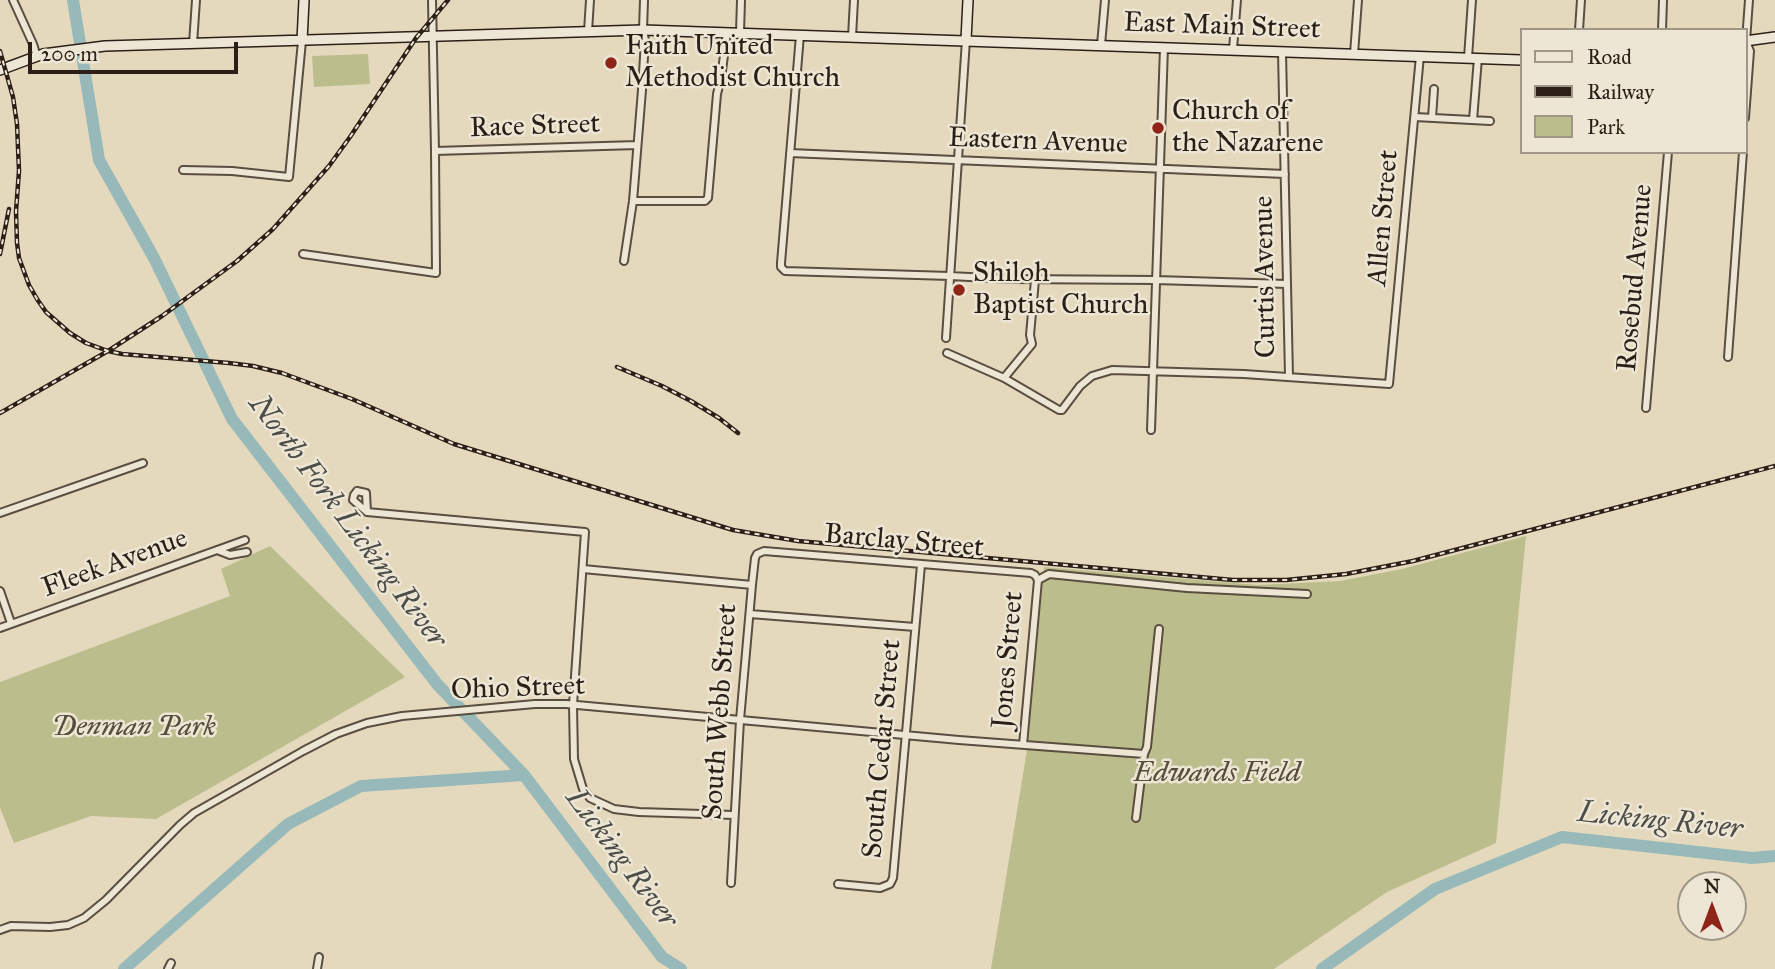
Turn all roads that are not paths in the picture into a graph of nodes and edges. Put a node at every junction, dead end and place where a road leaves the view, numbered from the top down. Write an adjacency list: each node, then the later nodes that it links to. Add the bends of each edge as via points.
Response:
1 (13, 0): 38 (street)
2 (196, 0): 31 (street)
3 (304, 0): 29 (main road)
4 (432, 0): 25 (street)
5 (590, 0): 21 (street)
6 (645, 0): 20 (street)
7 (741, 0): 23 (street)
8 (854, 0): 26 (street)
9 (968, 0): 28 (main road)
10 (1105, 0): 33 (street)
11 (1237, 0): 35 (street)
12 (1358, 0): 37 (street)
13 (1472, 0): 40 (street)
14 (1581, 0): 17 (street)
15 (1663, 0): 18 (street)
16 (1749, 0): 19 (street)
17 (1578, 28)
18 (1662, 28)
19 (1747, 28)
20 (643, 30): 21 (main road, East Main Street); 22 (main road, East Main Street); 49 (street)
21 (587, 32): 25 (main road, East Main Street)
22 (727, 33): 23 (main road, East Main Street); 58 (street, via 707,200)
23 (740, 33): 24 (main road, East Main Street)
24 (800, 35): 26 (main road, East Main Street); 51 (street)
25 (432, 37): 29 (main road, East Main Street); 50 (street)
26 (852, 37): 28 (main road, East Main Street)
27 (1775, 37): 30 (main road)
28 (966, 40): 33 (main road, East Main Street); 54 (street)
29 (302, 41): 31 (main road, East Main Street); 56 (street, via 289,177)
30 (1747, 41)
31 (192, 44): 38 (main road, East Main Street, via 105,46)
32 (1747, 44): 44 (street)
33 (1101, 45): 34 (main road, East Main Street)
34 (1164, 47): 35 (main road, East Main Street); 55 (street)
35 (1233, 50): 36 (main road, East Main Street)
36 (1282, 52): 37 (main road, East Main Street); 57 (street, Curtis Avenue)
37 (1354, 54): 39 (main road, East Main Street)
38 (40, 56): 42 (main road, East Main Street)
39 (1420, 56): 40 (main road, East Main Street); 45 (street, Allen Street)
40 (1473, 58): 41 (main road, East Main Street); 47 (street)
41 (1520, 60)
42 (0, 70)
43 (1434, 89): 46 (street)
44 (1747, 91)
45 (1415, 117): 46 (street); 69 (street, Allen Street, via 1389,384)
46 (1432, 118): 47 (street)
47 (1473, 120): 48 (street)
48 (1490, 121)
49 (636, 145): 50 (street, Race Street); 58 (street)
50 (435, 151): 59 (street, via 436,273)
51 (790, 153): 54 (street, Eastern Avenue); 61 (street, via 781,267 789,273)
52 (1668, 154): 71 (street, Rosebud Avenue)
53 (1743, 154): 67 (street)
54 (958, 160): 55 (street, Eastern Avenue); 61 (street)
55 (1160, 168): 57 (street, Eastern Avenue); 63 (street)
56 (183, 170)
57 (1284, 174): 64 (street, Curtis Avenue)
58 (633, 201): 60 (street)
59 (303, 254)
60 (624, 261)
61 (950, 276): 62 (street); 65 (street)
62 (1035, 280): 63 (street); 70 (street, via 1032,344)
63 (1156, 280): 64 (street); 68 (street)
64 (1287, 284): 69 (street, Curtis Avenue)
65 (946, 338)
66 (947, 353): 70 (street)
67 (1728, 356)
68 (1153, 372): 69 (street); 70 (street, via 1112,370 1092,376 1062,410); 72 (street)
69 (1289, 376)
70 (1004, 378)
71 (1646, 408)
72 (1151, 430)
73 (143, 463): 75 (street)
74 (367, 512): 81 (street, via 585,532)
75 (0, 513)
76 (245, 540): 77 (street, Fleek Avenue)
77 (217, 550): 79 (street, via 230,555); 87 (street, Fleek Avenue)
78 (764, 551): 80 (street, Barclay Street); 83 (street, South Webb Street, via 755,558)
79 (247, 552)
80 (921, 565): 82 (street, Barclay Street, via 1031,573); 88 (street, South Cedar Street)
81 (583, 569): 83 (street); 91 (street)
82 (1038, 580): 85 (street, via 1049,574); 94 (street, Jones Street)
83 (752, 584): 86 (street, South Webb Street)
84 (0, 591): 87 (street)
85 (1307, 594)
86 (750, 614): 88 (street); 92 (street, South Webb Street)
87 (11, 623): 89 (street, Fleek Avenue)
88 (915, 627): 93 (street, South Cedar Street)
89 (0, 628)
90 (1159, 629): 95 (street)
91 (573, 705): 92 (street, Ohio Street); 96 (street, via 573,759 590,798 614,810); 100 (street, Ohio Street, via 426,713 335,734 194,813 83,918 68,925)
92 (740, 720): 93 (street, Ohio Street); 96 (street, South Webb Street)
93 (905, 734): 94 (street, Ohio Street); 99 (street, South Cedar Street, via 893,878 880,888)
94 (1023, 745): 95 (street, Ohio Street)
95 (1144, 754): 97 (street)
96 (734, 815): 98 (street, South Webb Street)
97 (1136, 818)
98 (731, 883)
99 (838, 884)
100 (0, 930)
101 (318, 957): 102 (street)
102 (317, 969)

